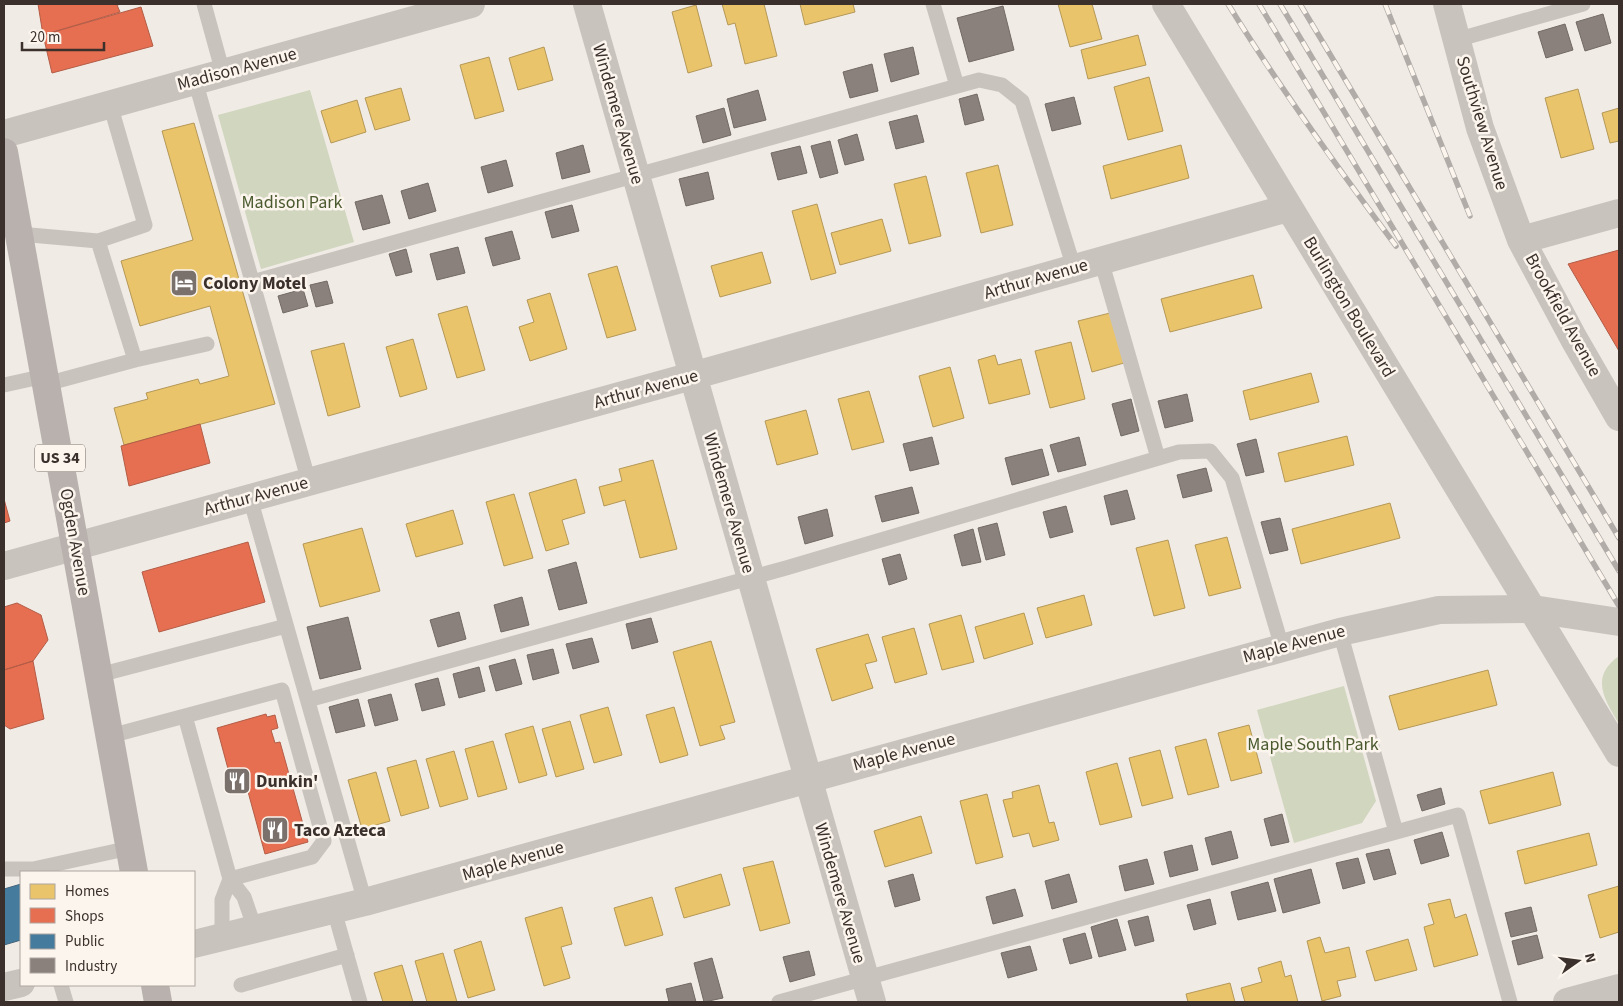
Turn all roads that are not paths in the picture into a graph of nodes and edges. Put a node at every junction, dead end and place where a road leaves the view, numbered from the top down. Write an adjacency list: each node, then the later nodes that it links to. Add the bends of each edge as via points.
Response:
1 (204, 4): 9 (lane)
2 (471, 4): 9 (street, Madison Avenue)
3 (587, 4): 15 (street, Windemere Avenue)
4 (933, 4): 11 (lane)
5 (1166, 4): 16 (street, Burlington Boulevard)
6 (1447, 4): 8 (street, Southview Avenue)
7 (1583, 4): 8 (lane)
8 (1456, 40): 19 (street, Southview Avenue, via 1480,128)
9 (223, 73): 10 (street, Madison Avenue)
10 (195, 80): 12 (street, Madison Avenue); 23 (lane)
11 (957, 86): 15 (lane); 22 (lane, via 979,80 1002,85 1022,101)
12 (110, 104): 13 (street, Madison Avenue); 20 (lane, via 145,225)
13 (4, 134)
14 (4, 152): 18 (main road, Ogden Avenue / US 34)
15 (635, 175): 23 (lane); 26 (street, Windemere Avenue)
16 (1288, 208): 21 (street, Arthur Avenue); 36 (street, Burlington Boulevard)
17 (1619, 212): 19 (street)
18 (19, 234): 20 (lane); 27 (main road, Ogden Avenue / US 34)
19 (1521, 240): 29 (street, Brookfield Avenue)
20 (98, 241): 25 (lane)
21 (1101, 260): 22 (street, Arthur Avenue); 30 (lane)
22 (1074, 268): 26 (street, Arthur Avenue)
23 (252, 282): 31 (lane)
24 (207, 344): 25 (lane)
25 (135, 360): 27 (lane)
26 (692, 376): 31 (street, Arthur Avenue); 35 (street, Windemere Avenue)
27 (45, 380): 28 (lane); 33 (main road, Ogden Avenue / US 34)
28 (4, 385)
29 (1619, 417)
30 (1158, 458): 35 (lane); 40 (lane, via 1180,452 1210,451 1232,478)
31 (309, 482): 32 (street, Arthur Avenue)
32 (250, 498): 33 (street, Arthur Avenue); 38 (lane)
33 (76, 546): 34 (street, Arthur Avenue); 41 (main road, Ogden Avenue / US 34)
34 (4, 566)
35 (750, 578): 42 (lane); 46 (street, Windemere Avenue)
36 (1533, 609): 37 (street, Maple Avenue); 39 (street, Maple Avenue, via 1439,610); 45 (street, Burlington Boulevard)
37 (1619, 622)
38 (286, 626): 41 (lane); 42 (lane)
39 (1340, 632): 40 (street, Maple Avenue); 47 (lane)
40 (1282, 647): 46 (street, Maple Avenue)
41 (99, 675): 44 (main road, Ogden Avenue / US 34)
42 (308, 700): 51 (lane)
43 (185, 716): 44 (lane); 50 (lane); 50 (lane, via 282,690 293,728 324,841 312,857)
44 (110, 736): 48 (main road, Ogden Avenue / US 34)
45 (1619, 753)
46 (807, 778): 51 (street, Maple Avenue); 61 (street, Windemere Avenue)
47 (1396, 832): 61 (lane); 66 (lane, via 1458,814)
48 (132, 860): 49 (lane)
49 (4, 869)
50 (230, 879): 53 (lane, via 244,897); 54 (lane, via 222,900)
51 (364, 902): 52 (street, Maple Avenue)
52 (334, 910): 53 (street, Maple Avenue); 56 (lane)
53 (255, 929): 54 (street, Maple Avenue)
54 (222, 937): 55 (street, Maple Avenue)
55 (195, 944)
56 (347, 955): 57 (lane); 64 (lane)
57 (241, 985)
58 (62, 986): 62 (lane)
59 (155, 986): 63 (main road)
60 (1619, 988): 67 (street)
61 (868, 990): 65 (lane)
62 (66, 1002)
63 (158, 1002)
64 (360, 1002)
65 (779, 1002)
66 (1510, 1002)
67 (1567, 1002)

